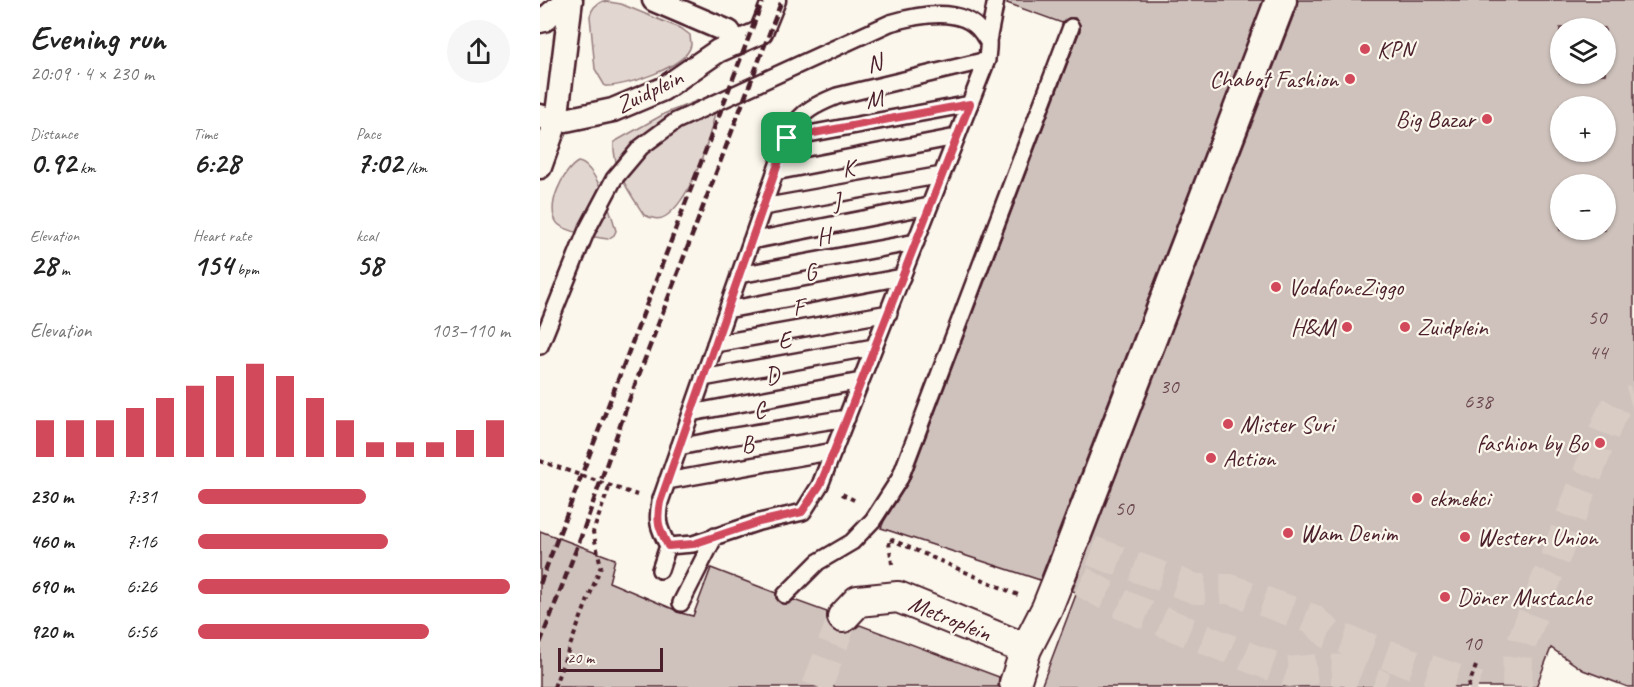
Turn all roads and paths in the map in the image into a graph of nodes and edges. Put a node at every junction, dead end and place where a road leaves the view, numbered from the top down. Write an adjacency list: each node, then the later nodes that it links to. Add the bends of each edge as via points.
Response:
1 (566, 0): 7 (street)
2 (571, 0): 13 (street)
3 (654, 0): 10 (street, via 729,32)
4 (774, 0): 10 (street, Zuidplein, via 761,32)
5 (996, 0): 9 (lane)
6 (1281, 0): 44 (street, via 1064,573)
7 (540, 21)
8 (1071, 27): 42 (lane, via 900,478 873,520 852,542 818,562)
9 (988, 41): 11 (lane); 28 (lane, via 979,28 957,16 910,17 676,121 641,147 614,179 586,232)
10 (735, 44): 13 (street, Zuidplein, via 718,51 663,89 613,110)
11 (987, 60): 12 (lane); 15 (lane, N, via 837,96 799,117)
12 (970, 104): 14 (lane); 15 (lane, M)
13 (548, 119): 16 (street)
14 (956, 137): 17 (lane); 18 (lane)
15 (787, 138): 17 (lane, N)
16 (540, 167)
17 (775, 172): 20 (lane, N)
18 (942, 175): 19 (lane); 20 (lane, K)
19 (929, 206): 21 (lane, J); 22 (lane)
20 (763, 207): 21 (lane, N)
21 (751, 241): 23 (lane, N)
22 (916, 242): 23 (lane, H); 24 (lane)
23 (739, 275): 25 (lane, N)
24 (902, 277): 25 (lane, G); 26 (lane)
25 (727, 310): 27 (lane, N)
26 (889, 313): 27 (lane, F); 29 (lane)
27 (715, 344): 30 (lane, N)
28 (540, 346)
29 (874, 348): 30 (lane, E); 31 (lane)
30 (703, 378): 32 (lane, N)
31 (861, 381): 32 (lane, D); 33 (lane)
32 (691, 413): 34 (lane, N)
33 (847, 418): 34 (lane, C); 35 (lane)
34 (679, 447): 36 (lane, N)
35 (834, 451): 36 (lane, B); 38 (lane, via 820,485 802,512)
36 (667, 481): 40 (lane, N, via 657,515)
37 (610, 485): 49 (path, via 593,532 601,566)
38 (716, 536): 40 (lane, via 693,544); 43 (lane)
39 (888, 539): 44 (path)
40 (668, 546): 41 (lane)
41 (660, 570)
42 (784, 595)
43 (681, 603)
44 (1047, 608): 46 (street)
45 (843, 617): 46 (street, Metroplein, via 858,601 898,597)
46 (1026, 649): 48 (street)
47 (1476, 666): 50 (path)
48 (1015, 683)
49 (554, 687)
50 (1468, 687)

